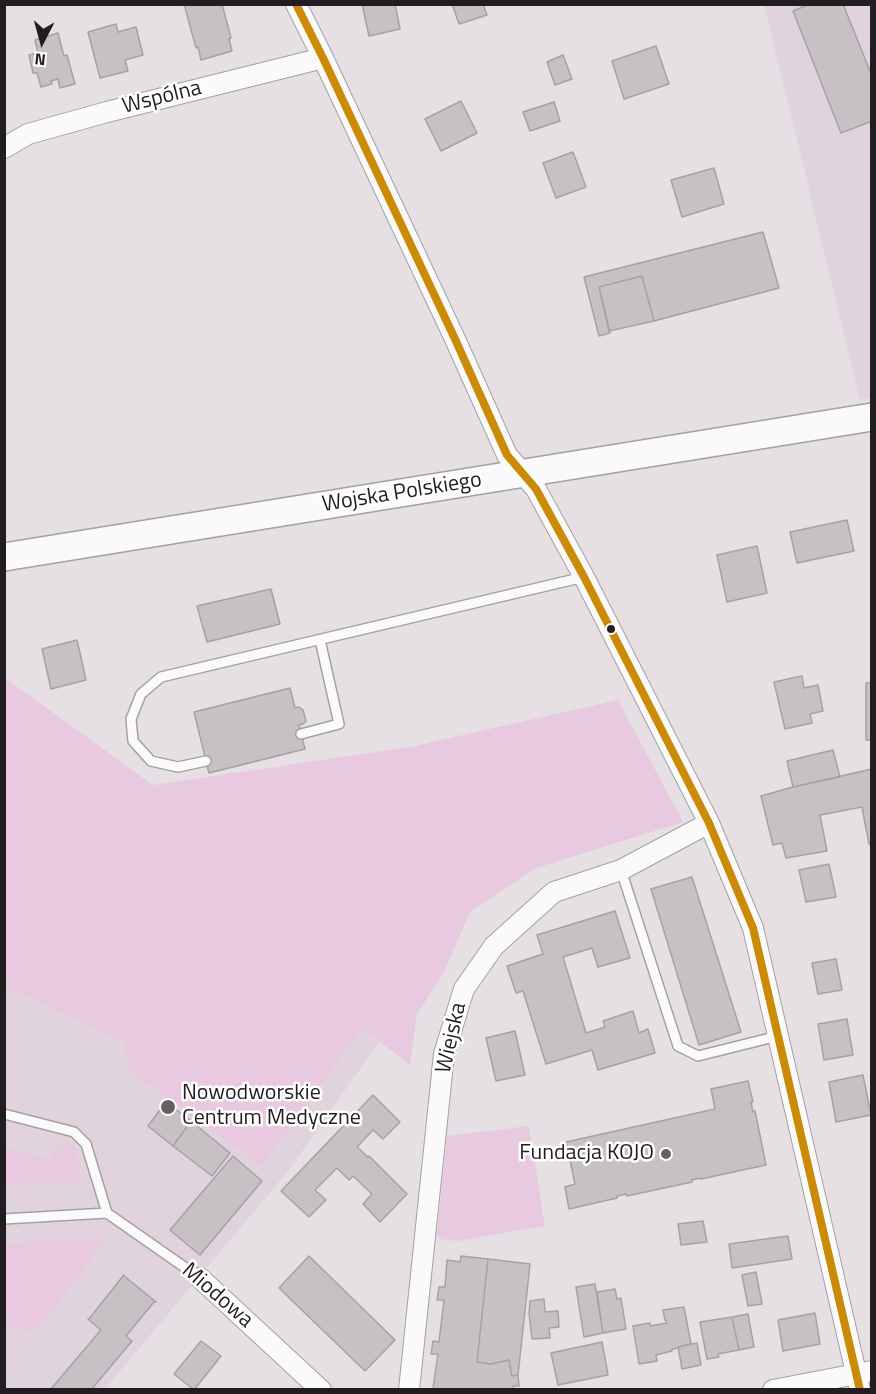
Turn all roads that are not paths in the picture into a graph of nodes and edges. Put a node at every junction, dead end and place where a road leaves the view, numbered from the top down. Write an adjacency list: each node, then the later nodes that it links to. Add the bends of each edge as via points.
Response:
1 (296, 4): 2 (street)
2 (323, 58): 3 (street, Wspólna, via 28,134); 5 (street, via 497,435 507,455)
3 (4, 148)
4 (872, 417): 5 (main road, Wojska Polskiego)
5 (523, 472): 6 (main road, Wojska Polskiego); 7 (street)
6 (4, 557)
7 (584, 577): 8 (lane); 11 (street)
8 (320, 640): 9 (lane, via 339,724); 10 (lane, via 161,677 141,694 131,719 133,741 151,761 178,767)
9 (301, 734)
10 (206, 761)
11 (709, 823): 12 (street, Wiejska); 13 (street, via 753,928)
12 (621, 870): 13 (lane, via 678,1047 698,1056); 20 (street, Wiejska, via 554,892 494,946 464,989 444,1054)
13 (778, 1036): 18 (street)
14 (4, 1114): 15 (lane, via 74,1132 86,1144)
15 (107, 1213): 16 (lane); 17 (lane, Miodowa)
16 (4, 1219)
17 (200, 1278): 19 (street, Miodowa)
18 (863, 1378): 21 (street)
19 (321, 1389)
20 (409, 1389)
21 (773, 1389)

